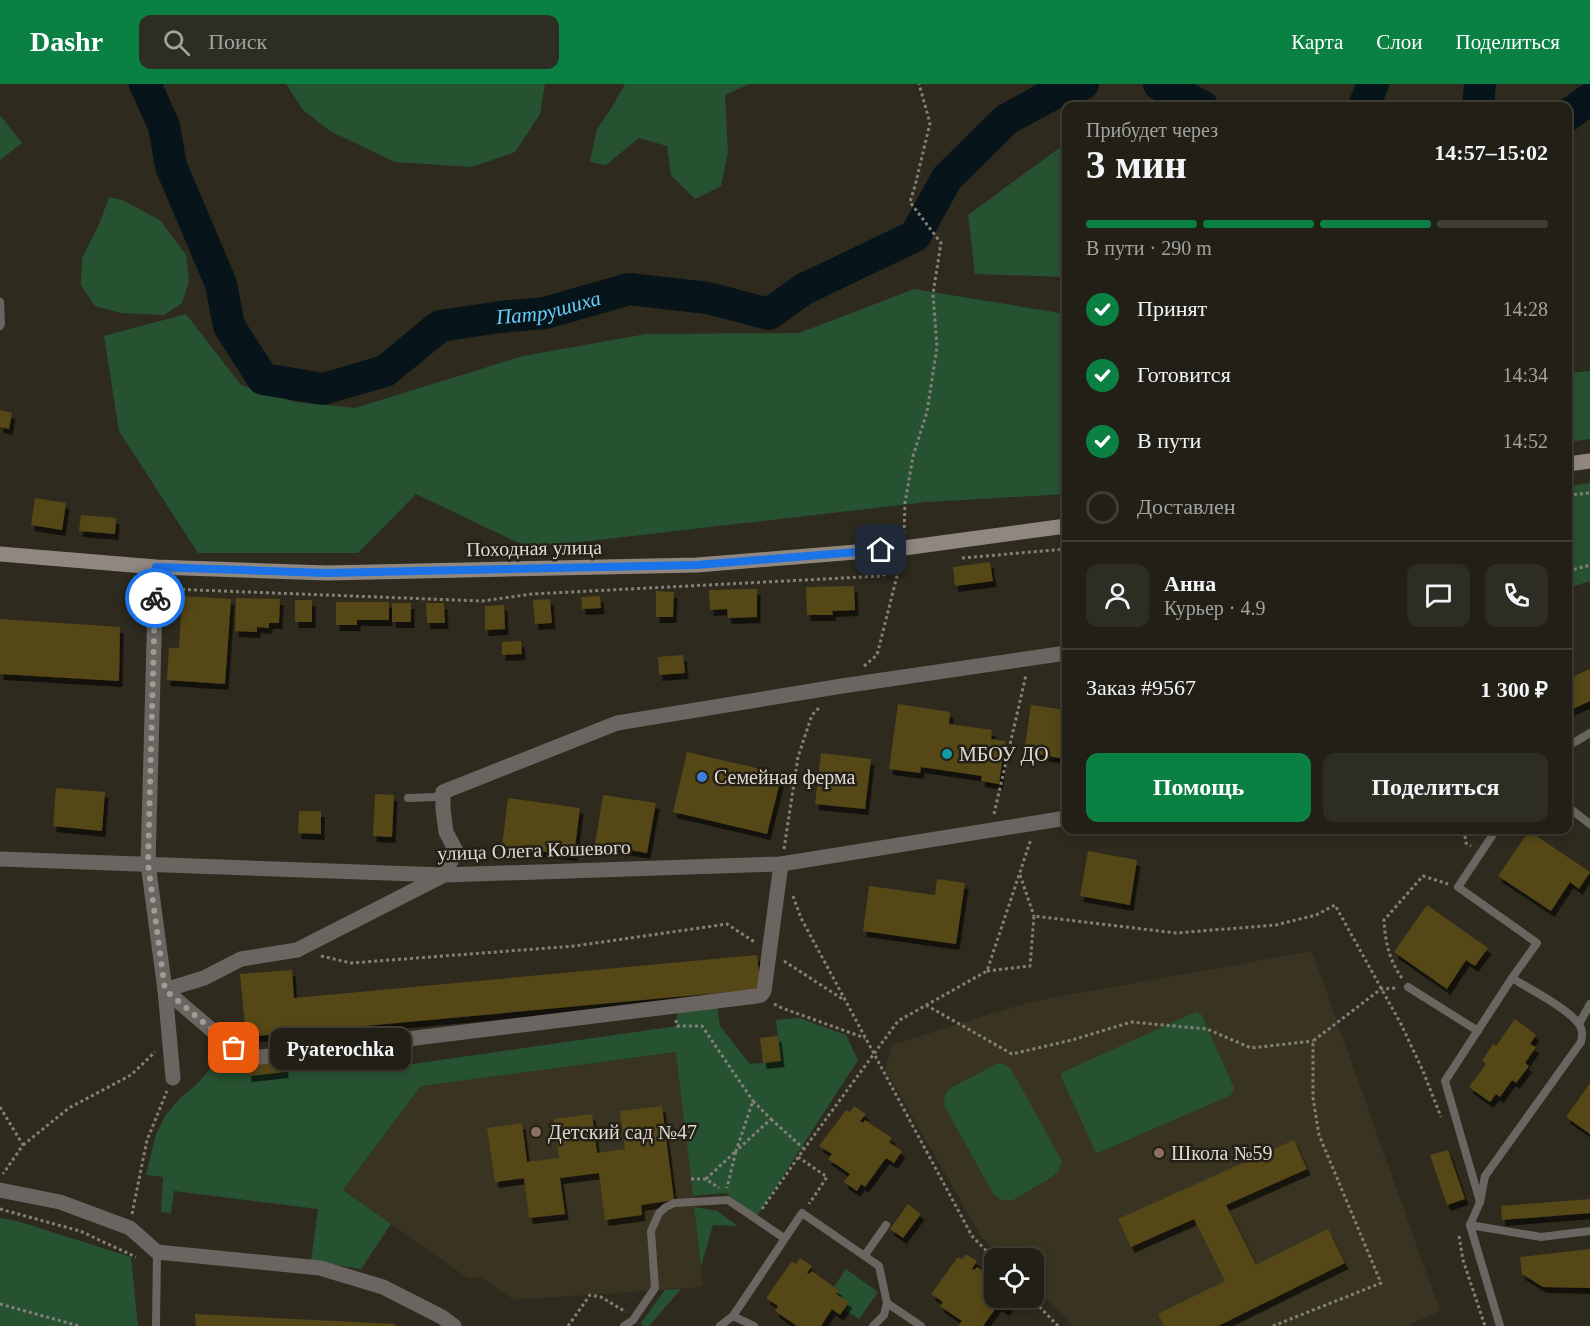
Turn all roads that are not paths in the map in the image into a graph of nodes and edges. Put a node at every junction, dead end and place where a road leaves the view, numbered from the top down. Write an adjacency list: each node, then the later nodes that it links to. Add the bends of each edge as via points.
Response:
1 (0, 302): 2 (lane)
2 (0, 326)
3 (1590, 461): 4 (main road)
4 (1572, 463)
5 (1062, 527): 7 (main road, Походная улица, via 904,548 697,565 327,573)
6 (0, 554): 7 (main road, Походная улица)
7 (156, 567): 18 (street)
8 (1062, 654): 11 (street, via 617,723)
9 (1590, 733): 10 (lane)
10 (1572, 744)
11 (443, 792): 12 (lane, via 435,797); 20 (street, via 446,832 456,851)
12 (408, 798)
13 (1572, 810): 15 (lane)
14 (1062, 819): 19 (street, улица Олега Кошевого)
15 (1590, 824)
16 (1493, 834): 21 (lane, via 1458,887 1537,944)
17 (0, 859): 18 (street, улица Олега Кошевого)
18 (148, 864): 20 (street, улица Олега Кошевого); 23 (street)
19 (781, 864): 20 (street, улица Олега Кошевого); 23 (street, via 764,991 757,996 261,1057 234,1048)
20 (444, 875): 23 (street, via 297,950 241,959 204,978)
21 (1512, 978): 25 (lane); 26 (lane)
22 (1408, 987): 26 (lane)
23 (165, 990): 27 (street)
24 (1590, 1004): 25 (lane)
25 (1579, 1024): 29 (lane, via 1581,1042 1485,1176)
26 (1478, 1031): 29 (lane, via 1445,1081)
27 (173, 1078)
28 (0, 1190): 34 (street, via 60,1202 129,1228)
29 (1480, 1202): 31 (lane)
30 (886, 1225): 35 (lane)
31 (1470, 1225): 32 (lane, via 1541,1237); 45 (lane)
32 (1590, 1231)
33 (784, 1238): 35 (lane, via 802,1213); 37 (lane); 40 (lane, via 728,1200 674,1203 666,1207 651,1230 655,1288 635,1318)
34 (157, 1252): 38 (lane); 39 (street, via 320,1268 383,1287)
35 (865, 1255): 36 (lane, via 879,1266)
36 (887, 1303): 43 (lane, via 884,1315); 44 (lane)
37 (733, 1316): 41 (lane); 42 (lane)
38 (156, 1326)
39 (454, 1326)
40 (624, 1326)
41 (720, 1326)
42 (754, 1326)
43 (873, 1326)
44 (921, 1326)
45 (1500, 1326)

